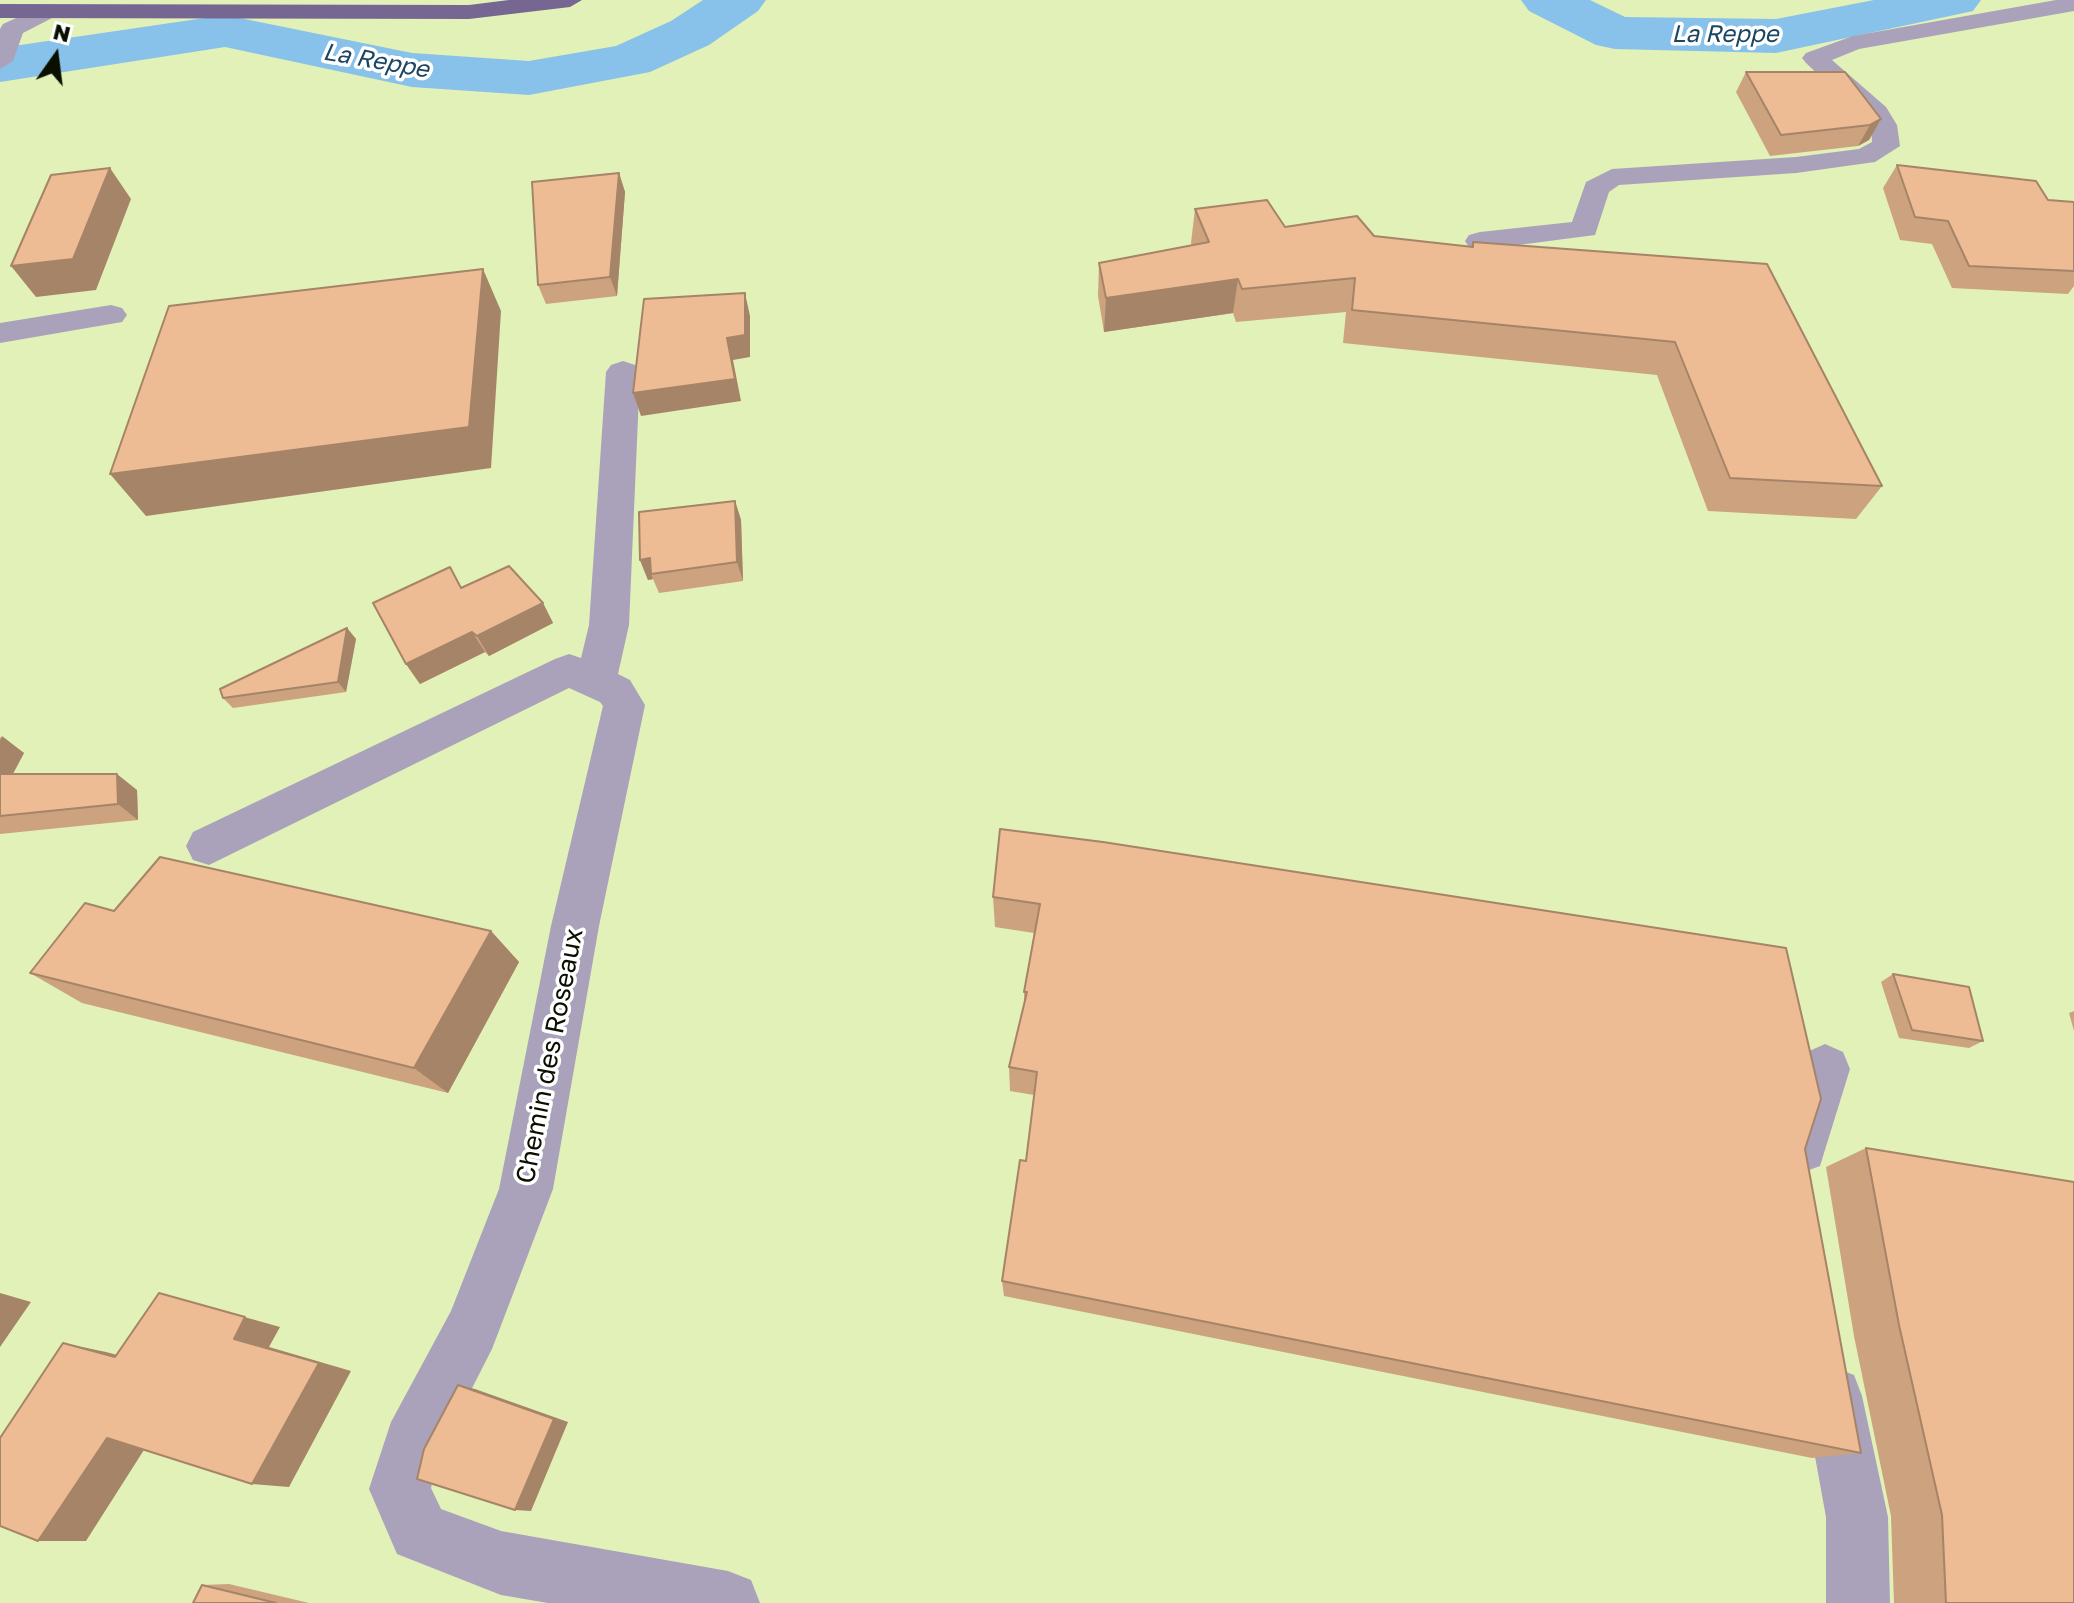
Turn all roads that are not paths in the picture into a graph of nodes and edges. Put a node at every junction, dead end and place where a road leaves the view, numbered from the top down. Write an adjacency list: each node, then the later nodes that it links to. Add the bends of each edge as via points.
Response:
1 (570, 0): 2 (main road)
2 (536, 3): 4 (main road, via 407,13)
3 (2074, 4): 6 (street, via 1853,43 1815,58 1877,113 1886,146 1845,161 1612,177 1596,188 1585,229)
4 (47, 11): 5 (street)
5 (4, 35)
6 (1480, 241)
7 (111, 315): 8 (street)
8 (0, 333)
9 (623, 372): 10 (street, via 609,625)
10 (596, 680): 11 (street, via 569,670); 15 (street, Chemin des Roseaux, via 615,691 624,705 575,926 526,1189 472,1329 412,1443 400,1489 419,1532 501,1563)
11 (209, 846)
12 (1825, 1069): 13 (street, via 1795,1169)
13 (1800, 1200)
14 (1824, 1352): 16 (street, via 1857,1517)
15 (728, 1603)
16 (1858, 1603)

